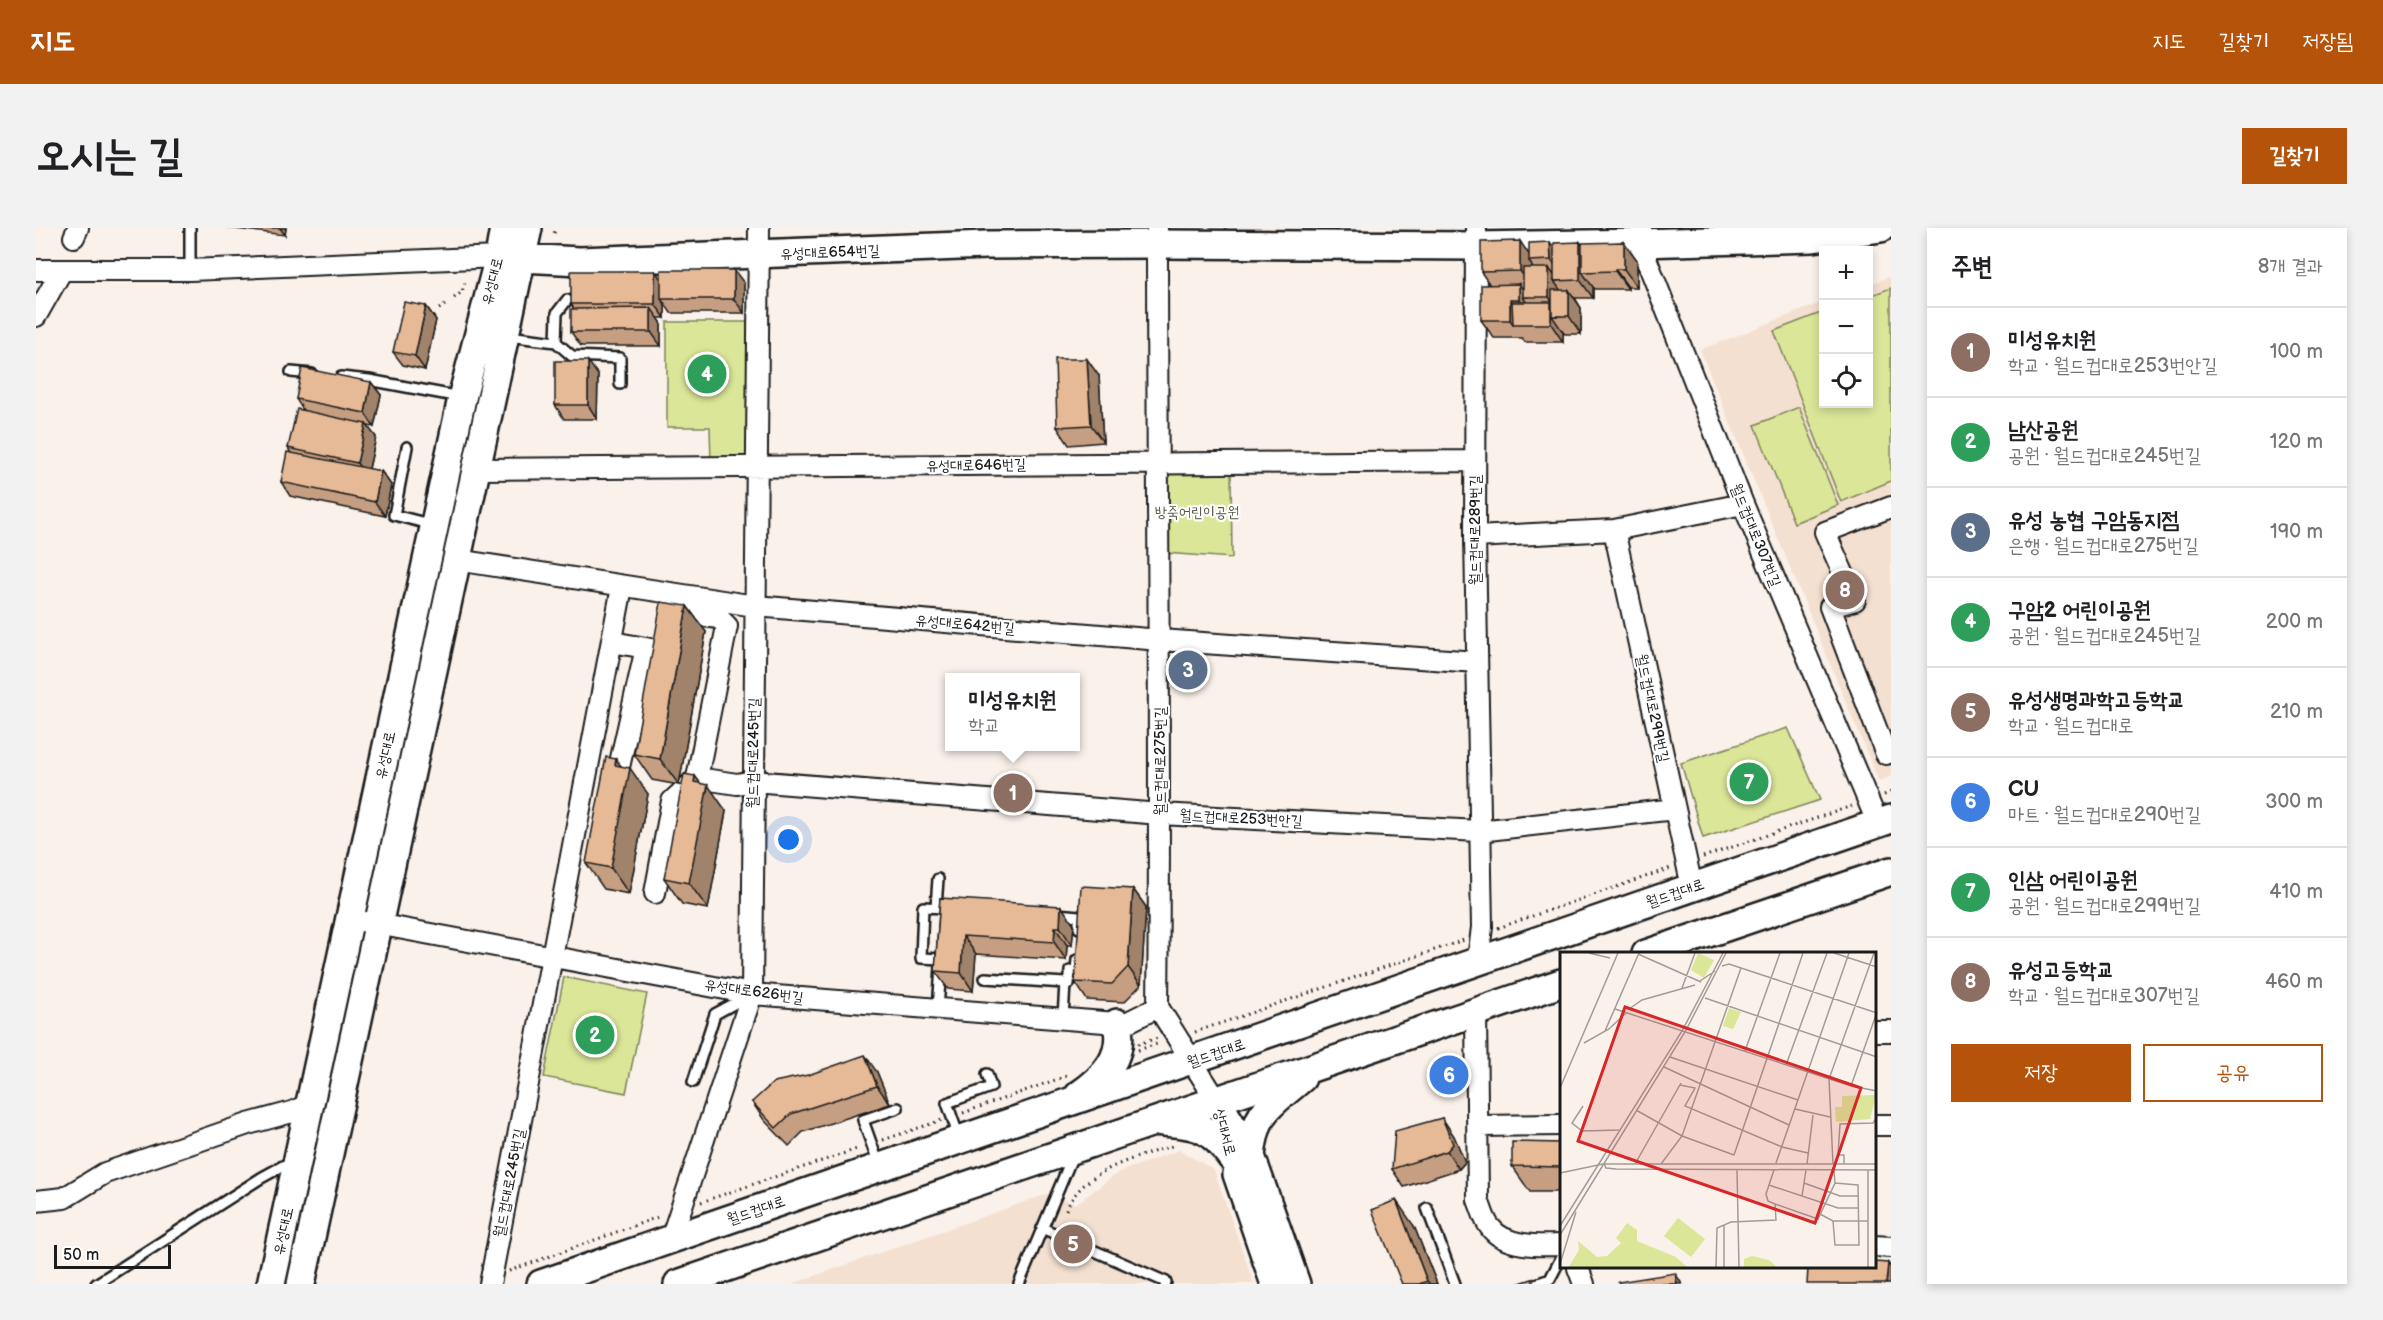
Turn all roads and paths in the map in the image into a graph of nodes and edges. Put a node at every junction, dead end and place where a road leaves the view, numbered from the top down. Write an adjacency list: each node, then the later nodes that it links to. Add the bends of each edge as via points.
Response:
1 (190, 228): 17 (lane)
2 (504, 228): 14 (street, 유성대로)
3 (557, 228): 6 (path)
4 (759, 228): 13 (street, 월드컵대로245번길)
5 (1881, 228): 7 (street, 유성대로654번길)
6 (541, 230): 14 (street, 유성대로)
7 (1813, 233): 9 (street, 유성대로654번길)
8 (1157, 236): 10 (street, 유성대로654번길); 11 (street, 유성대로654번길); 33 (street, 월드컵대로275번길)
9 (1640, 236): 12 (street, 유성대로654번길); 36 (street, 월드컵대로307번길)
10 (986, 237): 13 (street, 유성대로654번길)
11 (1310, 237): 12 (street, 유성대로654번길)
12 (1476, 237): 32 (street, 월드컵대로289번길)
13 (759, 255): 14 (street, 유성대로654번길, via 580,261); 34 (street, 월드컵대로245번길)
14 (511, 258): 17 (street); 24 (street, 유성대로); 30 (street, 유성대로)
15 (36, 270): 16 (street)
16 (62, 270): 17 (street); 23 (street)
17 (190, 270)
18 (465, 280): 19 (path, via 462,292)
19 (454, 298)
20 (567, 300): 25 (lane, via 557,313)
21 (445, 305): 22 (path)
22 (440, 309)
23 (36, 316)
24 (506, 336): 25 (lane); 35 (street, 유성대로)
25 (556, 342): 29 (lane, via 572,356 620,358)
26 (291, 372): 27 (lane)
27 (325, 375)
28 (336, 376): 30 (lane)
29 (621, 384)
30 (462, 398): 38 (street, 유성대로)
31 (407, 447): 38 (lane, via 394,515)
32 (1475, 461): 33 (street, 유성대로646번길); 40 (street, 월드컵대로289번길)
33 (1157, 463): 34 (street, 유성대로646번길); 44 (street, 월드컵대로275번길)
34 (757, 468): 35 (street, 유성대로646번길); 43 (street, 월드컵대로245번길)
35 (477, 469): 41 (street, 유성대로)
36 (1743, 504): 39 (street); 53 (street, 월드컵대로307번길)
37 (1891, 507): 48 (street, via 1825,532 1855,600 1830,607 1886,754)
38 (435, 525): 67 (street, 유성대로)
39 (1614, 530): 40 (street); 54 (street, 월드컵대로299번길)
40 (1475, 537): 47 (street, 월드컵대로289번길)
41 (457, 560): 42 (street, 유성대로642번길); 69 (street, 유성대로)
42 (622, 587): 43 (street, 유성대로642번길); 45 (street, 월드컵대로245번길)
43 (755, 606): 44 (street, 유성대로642번길); 51 (street, 월드컵대로245번길)
44 (1160, 640): 47 (street, 유성대로642번길); 55 (street, 월드컵대로275번길)
45 (612, 642): 46 (street); 76 (street, 월드컵대로245번길)
46 (646, 648): 49 (street); 50 (street, via 668,652 678,613 719,618 727,626)
47 (1477, 662): 56 (street, 월드컵대로289번길)
48 (1891, 752)
49 (617, 776)
50 (697, 778): 51 (street, 월드컵대로253번안길, via 737,784); 62 (street, via 672,801)
51 (753, 781): 55 (street, 월드컵대로253번안길); 81 (street, 월드컵대로245번길)
52 (1852, 806): 57 (path)
53 (1887, 807): 61 (street, 월드컵대로)
54 (1675, 809): 56 (street); 61 (street, 월드컵대로299번길)
55 (1160, 814): 56 (street, 월드컵대로253번안길); 82 (street, 월드컵대로275번길)
56 (1479, 831): 74 (street, 월드컵대로289번길, via 1482,927)
57 (1707, 856)
58 (1668, 869): 68 (path)
59 (1891, 871): 71 (street)
60 (938, 879): 63 (lane)
61 (1692, 887): 74 (street, 월드컵대로)
62 (655, 893)
63 (940, 907): 64 (lane); 66 (lane); 77 (lane, via 924,907 921,958)
64 (956, 908)
65 (1046, 914): 70 (lane, via 1079,916)
66 (944, 918)
67 (350, 919): 69 (street, 유성대로626번길); 98 (street, 유성대로)
68 (1512, 923)
69 (377, 924): 76 (street, 유성대로626번길); 127 (street, 유성대로)
70 (1078, 938)
71 (1702, 945): 75 (street)
72 (942, 949): 77 (lane)
73 (1077, 949): 79 (lane, via 1076,971 1070,970 1069,984)
74 (1469, 950): 87 (path); 92 (street, 월드컵대로)
75 (1658, 952)
76 (552, 957): 81 (street, 유성대로626번길); 128 (street, 월드컵대로245번길)
77 (941, 959): 83 (lane)
78 (985, 978): 79 (lane)
79 (1065, 983): 85 (lane)
80 (1560, 983): 84 (street)
81 (752, 994): 83 (street, 유성대로626번길); 96 (lane, via 715,1014); 118 (street, 월드컵대로245번길)
82 (1158, 1007): 86 (street, 유성대로626번길, via 1128,1022); 92 (street)
83 (938, 1009): 85 (street, 유성대로626번길)
84 (1476, 1011): 93 (street); 105 (street)
85 (1063, 1018): 86 (street, 유성대로626번길)
86 (1117, 1023): 99 (street, via 1121,1039 1114,1059 1096,1083)
87 (1199, 1031)
88 (1158, 1038): 90 (path)
89 (1160, 1043): 91 (path)
90 (1128, 1048)
91 (1134, 1052)
92 (1192, 1062): 97 (street); 99 (street, 월드컵대로)
93 (1314, 1067): 97 (street); 112 (street, via 1269,1104)
94 (1079, 1072): 101 (path)
95 (987, 1074): 107 (lane, via 991,1087 947,1103)
96 (693, 1082)
97 (1217, 1101): 103 (street); 112 (street, 상대서로, via 1221,1130)
98 (311, 1103): 111 (street, 유성대로); 115 (street, via 105,1173 64,1198)
99 (1067, 1103): 107 (street, 월드컵대로)
100 (898, 1108): 113 (lane, via 863,1120)
101 (962, 1113)
102 (939, 1121): 106 (path)
103 (1157, 1122): 109 (street); 112 (street, via 1208,1130)
104 (1560, 1125): 105 (street)
105 (1479, 1126): 120 (street, via 1479,1200 1490,1228 1508,1240 1538,1246)
106 (902, 1133)
107 (960, 1140): 113 (street, 월드컵대로)
108 (1177, 1144): 117 (path, via 1099,1173 1072,1196)
109 (1076, 1150): 119 (lane); 130 (street)
110 (838, 1155): 114 (path)
111 (299, 1157): 125 (lane); 126 (street, 유성대로)
112 (1241, 1157): 133 (street, 상대서로); 134 (street, 상대서로)
113 (879, 1167): 118 (street, 월드컵대로)
114 (710, 1199)
115 (36, 1201)
116 (1427, 1208): 135 (lane)
117 (1066, 1210)
118 (669, 1226): 123 (path); 129 (street, 월드컵대로)
119 (1042, 1228): 131 (lane); 132 (lane)
120 (1560, 1245)
121 (1560, 1260): 124 (lane)
122 (1578, 1269): 137 (street)
123 (509, 1271)
124 (1551, 1281): 136 (lane)
125 (96, 1284)
126 (271, 1284)
127 (301, 1284)
128 (490, 1284)
129 (541, 1284)
130 (678, 1284)
131 (1019, 1284)
132 (1166, 1284)
133 (1275, 1284)
134 (1296, 1284)
135 (1455, 1284)
136 (1536, 1284)
137 (1584, 1284)

